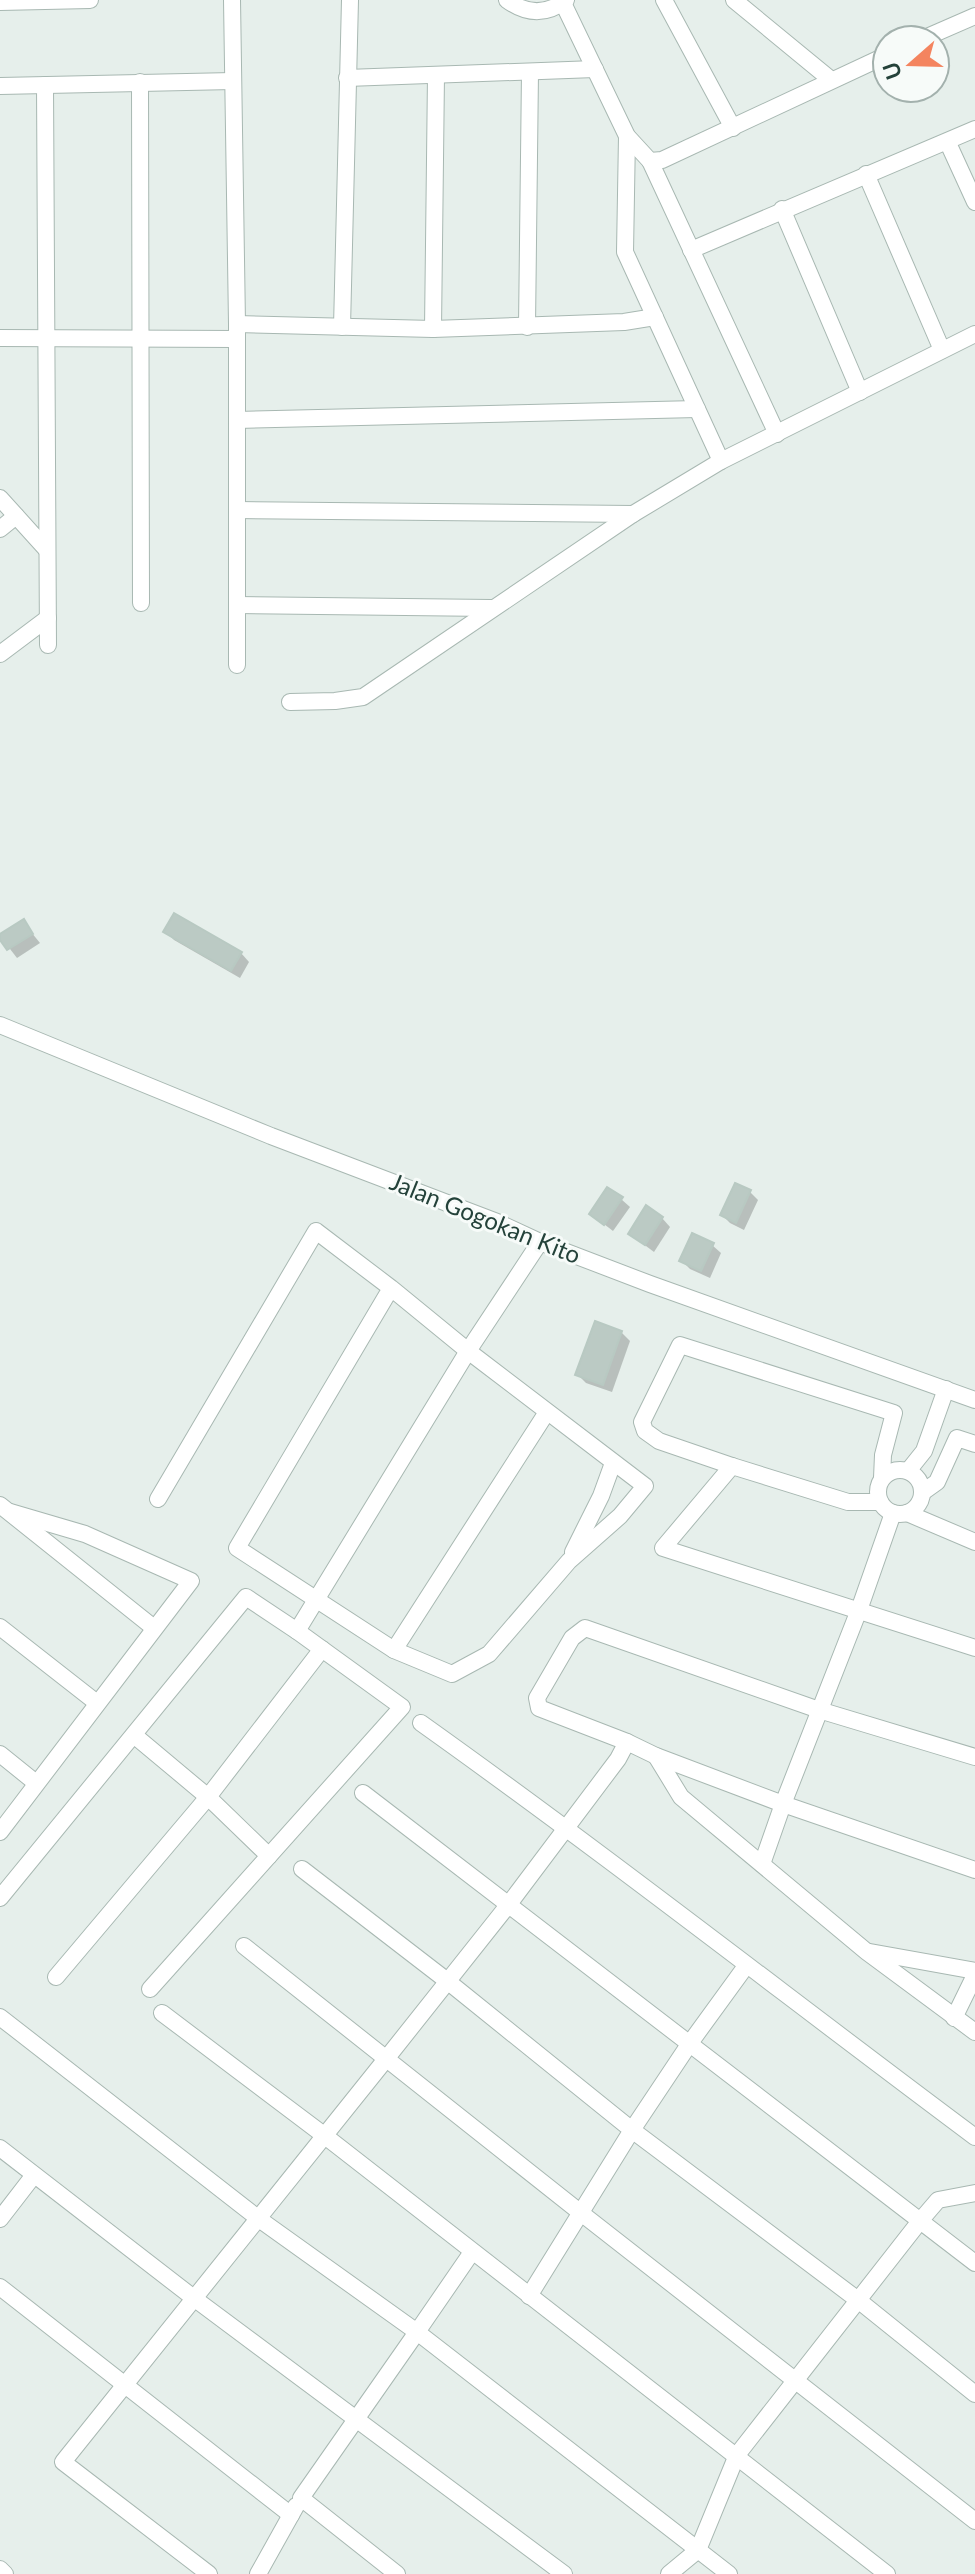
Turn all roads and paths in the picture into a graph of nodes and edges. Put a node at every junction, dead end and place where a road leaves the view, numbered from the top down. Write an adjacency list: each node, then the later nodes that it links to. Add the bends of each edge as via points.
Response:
1 (90, 0): 8 (street)
2 (232, 0): 17 (street)
3 (350, 0): 15 (street)
4 (507, 0): 7 (street, via 531,12 554,10)
5 (664, 0): 21 (street)
6 (734, 0): 16 (street)
7 (565, 1): 12 (street)
8 (0, 2)
9 (975, 16): 10 (street)
10 (951, 26)
11 (871, 62): 16 (street)
12 (595, 69): 13 (street); 23 (street)
13 (530, 72): 14 (street); 32 (street)
14 (436, 75): 15 (street); 33 (street)
15 (347, 78): 31 (street)
16 (830, 79): 21 (street)
17 (233, 81): 18 (street); 34 (street)
18 (140, 82): 19 (street); 38 (street)
19 (45, 85): 20 (street); 37 (street)
20 (0, 86)
21 (733, 128): 25 (street)
22 (975, 129): 24 (street)
23 (627, 136): 25 (street); 30 (street, via 625,252)
24 (948, 143): 26 (street); 27 (street)
25 (650, 161): 29 (street)
26 (866, 174): 28 (street); 39 (street)
27 (975, 202)
28 (782, 209): 29 (street); 40 (street)
29 (691, 250): 43 (street)
30 (655, 317): 32 (street); 41 (street)
31 (342, 327): 33 (street); 34 (street)
32 (527, 327): 33 (street)
33 (433, 329)
34 (237, 332): 38 (street); 42 (street)
35 (975, 334): 39 (street)
36 (0, 338): 37 (street)
37 (46, 338): 38 (street); 50 (street)
38 (139, 339): 51 (street)
39 (942, 350): 40 (street)
40 (860, 392): 43 (street)
41 (697, 409): 42 (street); 44 (street)
42 (237, 420): 46 (street)
43 (777, 434): 44 (street)
44 (721, 461): 47 (street)
45 (0, 498): 48 (street)
46 (237, 510): 47 (street); 52 (street)
47 (633, 514): 53 (street)
48 (16, 516): 49 (street); 50 (street)
49 (0, 529)
50 (46, 549): 54 (street)
51 (141, 603)
52 (237, 605): 53 (street); 57 (street)
53 (491, 608): 58 (street, via 363,697)
54 (48, 618): 55 (street); 56 (street)
55 (48, 645)
56 (0, 654)
57 (237, 665)
58 (290, 702)
59 (0, 1025): 60 (street, Jalan Gogokan Kito)
60 (540, 1242): 62 (street); 63 (street, Jalan Gogokan Kito)
61 (391, 1288): 62 (street); 72 (street, via 316,1231); 77 (street, via 237,1548)
62 (468, 1351): 65 (street); 77 (street)
63 (946, 1389): 64 (street, Jalan Gogokan Kito); 69 (street, via 924,1451)
64 (975, 1400)
65 (547, 1412): 67 (street); 84 (street)
66 (975, 1444): 71 (street, via 957,1438 937,1482)
67 (613, 1463): 76 (street); 76 (street, via 645,1486)
68 (732, 1466): 70 (street, via 659,1441 643,1427 645,1411 680,1345 894,1413); 74 (street, via 848,1502); 78 (street, via 663,1548)
69 (908, 1471): 70 (street, via 896,1470); 71 (street, via 918,1478)
70 (882, 1478): 74 (street, via 879,1486)
71 (923, 1492): 74 (street, via 918,1505)
72 (158, 1499)
73 (5, 1509): 80 (street); 80 (street, via 85,1534 191,1581)
74 (894, 1509): 75 (street); 78 (street)
75 (975, 1542)
76 (569, 1561): 84 (street, via 489,1654 452,1674)
77 (315, 1599): 81 (street); 84 (street)
78 (859, 1610): 82 (street); 86 (street)
79 (0, 1627): 85 (street)
80 (154, 1628): 85 (street)
81 (297, 1631): 83 (street); 88 (street, via 246,1597)
82 (975, 1648)
83 (322, 1649): 95 (street); 99 (street, via 402,1707)
84 (394, 1650)
85 (97, 1703): 93 (street)
86 (819, 1710): 89 (street, via 585,1628 572,1638 537,1698 539,1708); 92 (street); 96 (street)
87 (421, 1723): 97 (street)
88 (135, 1736): 95 (street); 103 (street)
89 (627, 1742): 91 (street); 97 (street)
90 (0, 1754): 93 (street)
91 (656, 1756): 96 (street); 100 (street, via 681,1797)
92 (975, 1757)
93 (36, 1783): 98 (street)
94 (363, 1793): 104 (street)
95 (208, 1797): 99 (street); 109 (street)
96 (783, 1804): 100 (street); 102 (street)
97 (568, 1827): 104 (street); 107 (street)
98 (0, 1832)
99 (269, 1856): 111 (street)
100 (762, 1864): 106 (street)
101 (302, 1869): 110 (street)
102 (975, 1870)
103 (0, 1898)
104 (509, 1904): 110 (street); 116 (street)
105 (244, 1946): 117 (street)
106 (867, 1952): 108 (street); 114 (street)
107 (746, 1966): 116 (street); 120 (street)
108 (975, 1973): 114 (street)
109 (56, 1977)
110 (446, 1980): 117 (street); 118 (street)
111 (150, 1989)
112 (162, 2013): 119 (street)
113 (0, 2017): 126 (street)
114 (954, 2018): 115 (street)
115 (975, 2032)
116 (690, 2043): 118 (street); 127 (street)
117 (386, 2059): 119 (street); 124 (street)
118 (632, 2130): 124 (street); 133 (street)
119 (325, 2136): 126 (street); 128 (street)
120 (975, 2137)
121 (0, 2148): 122 (street)
122 (34, 2175): 125 (street); 132 (street)
123 (975, 2193): 127 (street, via 938,2200)
124 (581, 2213): 131 (street); 135 (street)
125 (0, 2219)
126 (259, 2219): 132 (street); 134 (street)
127 (920, 2221): 129 (street); 133 (street)
128 (472, 2252): 131 (street); 134 (street)
129 (975, 2263)
130 (0, 2287): 136 (street)
131 (529, 2296): 139 (street)
132 (195, 2299): 136 (street); 138 (street)
133 (858, 2300): 135 (street); 137 (street)
134 (417, 2332): 138 (street); 143 (street)
135 (793, 2380): 139 (street); 142 (street)
136 (124, 2384): 141 (street); 146 (street, via 63,2462)
137 (975, 2394)
138 (355, 2418): 140 (street); 149 (street)
139 (737, 2455): 143 (street); 152 (street)
140 (301, 2498): 141 (street); 148 (street)
141 (291, 2515): 147 (street)
142 (975, 2521)
143 (698, 2550): 150 (street); 151 (street)
144 (0, 2569): 145 (street)
145 (5, 2574)
146 (209, 2574)
147 (258, 2574)
148 (397, 2574)
149 (564, 2574)
150 (669, 2574)
151 (729, 2574)
152 (887, 2574)

